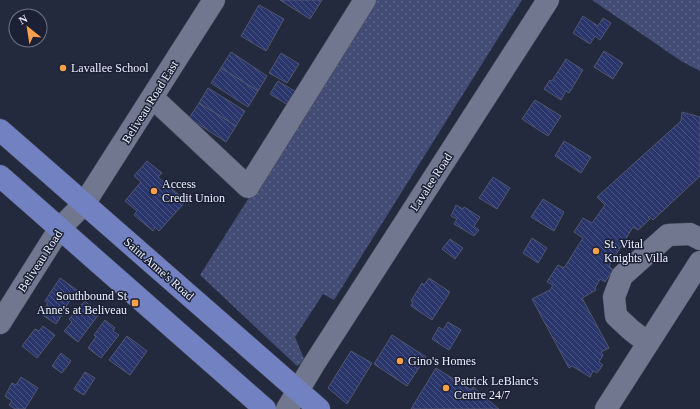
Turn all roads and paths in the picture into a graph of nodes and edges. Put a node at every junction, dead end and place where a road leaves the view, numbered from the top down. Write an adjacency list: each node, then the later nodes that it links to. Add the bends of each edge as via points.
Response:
1 (214, 0): 4 (street, Beliveau Road East)
2 (365, 0): 4 (street, via 248,187)
3 (548, 0): 14 (street, Lavalee Road, via 314,364)
4 (153, 98): 7 (street, Beliveau Road East)
5 (0, 130): 7 (main road, Saint Anne's Road)
6 (0, 176): 8 (main road)
7 (84, 204): 8 (street, Beliveau Road); 14 (main road, Saint Anne's Road)
8 (60, 228): 11 (street, Beliveau Road); 13 (main road)
9 (700, 239): 12 (street, via 690,234 668,235 622,276 614,297 616,316)
10 (700, 262): 12 (street)
11 (0, 323)
12 (648, 343): 17 (street)
13 (250, 401): 15 (main road)
14 (308, 402): 16 (street, Lavalee Road)
15 (265, 409)
16 (287, 409)
17 (606, 409)

